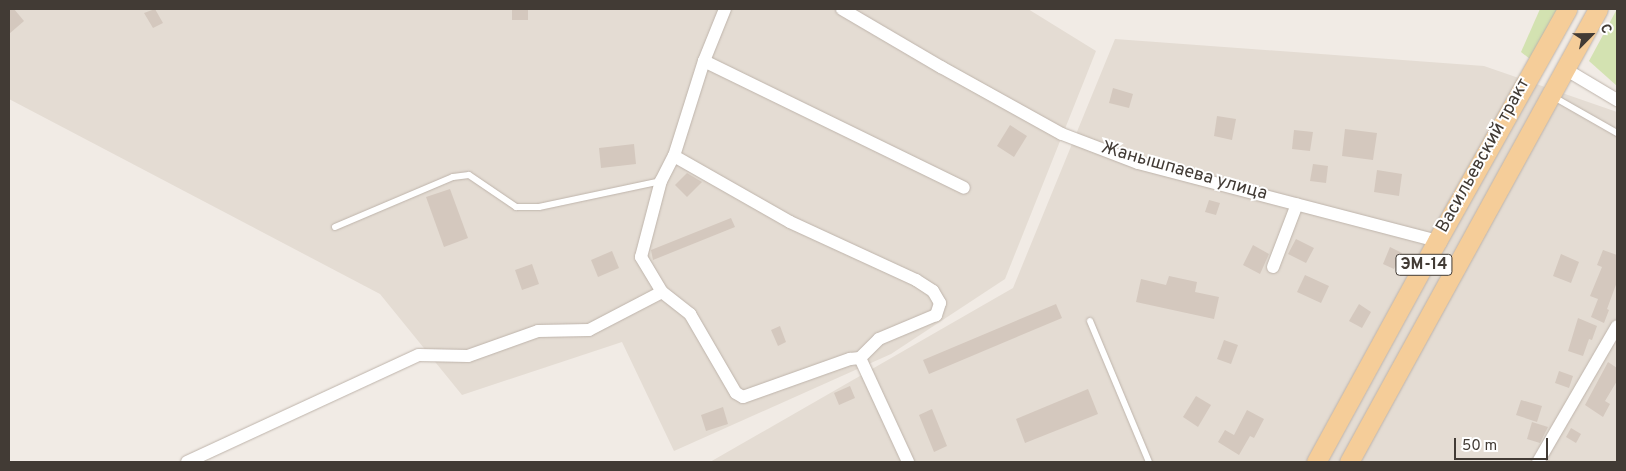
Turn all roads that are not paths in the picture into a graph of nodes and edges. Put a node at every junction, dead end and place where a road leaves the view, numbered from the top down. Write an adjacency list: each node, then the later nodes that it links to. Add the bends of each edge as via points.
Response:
1 (725, 9): 5 (street)
2 (842, 9): 13 (street, Жанышпаева улица, via 1062,134 1138,163)
3 (1567, 9): 15 (main road, Васильевский тракт / ЭМ-14)
4 (1598, 9): 6 (main road, Васильевский тракт / ЭМ-14)
5 (704, 61): 10 (street); 12 (street)
6 (1565, 69): 7 (main road, Васильевский тракт / ЭМ-14); 8 (street)
7 (1550, 95): 9 (lane); 25 (main road, Васильевский тракт / ЭМ-14)
8 (1617, 100)
9 (1617, 133)
10 (674, 156): 11 (street); 20 (street, via 790,222 916,280 933,291 940,303 936,315 879,339)
11 (661, 180): 14 (lane, via 539,207 516,207 469,175 453,177); 17 (street, via 641,256)
12 (964, 188)
13 (1297, 204): 15 (street, Жанышпаева улица); 16 (street)
14 (335, 227)
15 (1436, 241): 24 (main road, Васильевский тракт / ЭМ-14)
16 (1273, 267)
17 (662, 292): 20 (street, via 690,314 736,393 743,397); 21 (street, via 589,330 538,331 468,356 419,355)
18 (1090, 321): 23 (lane)
19 (1617, 326): 26 (street)
20 (860, 358): 22 (street)
21 (187, 462)
22 (908, 462)
23 (1149, 462)
24 (1316, 462)
25 (1348, 462)
26 (1538, 462)

